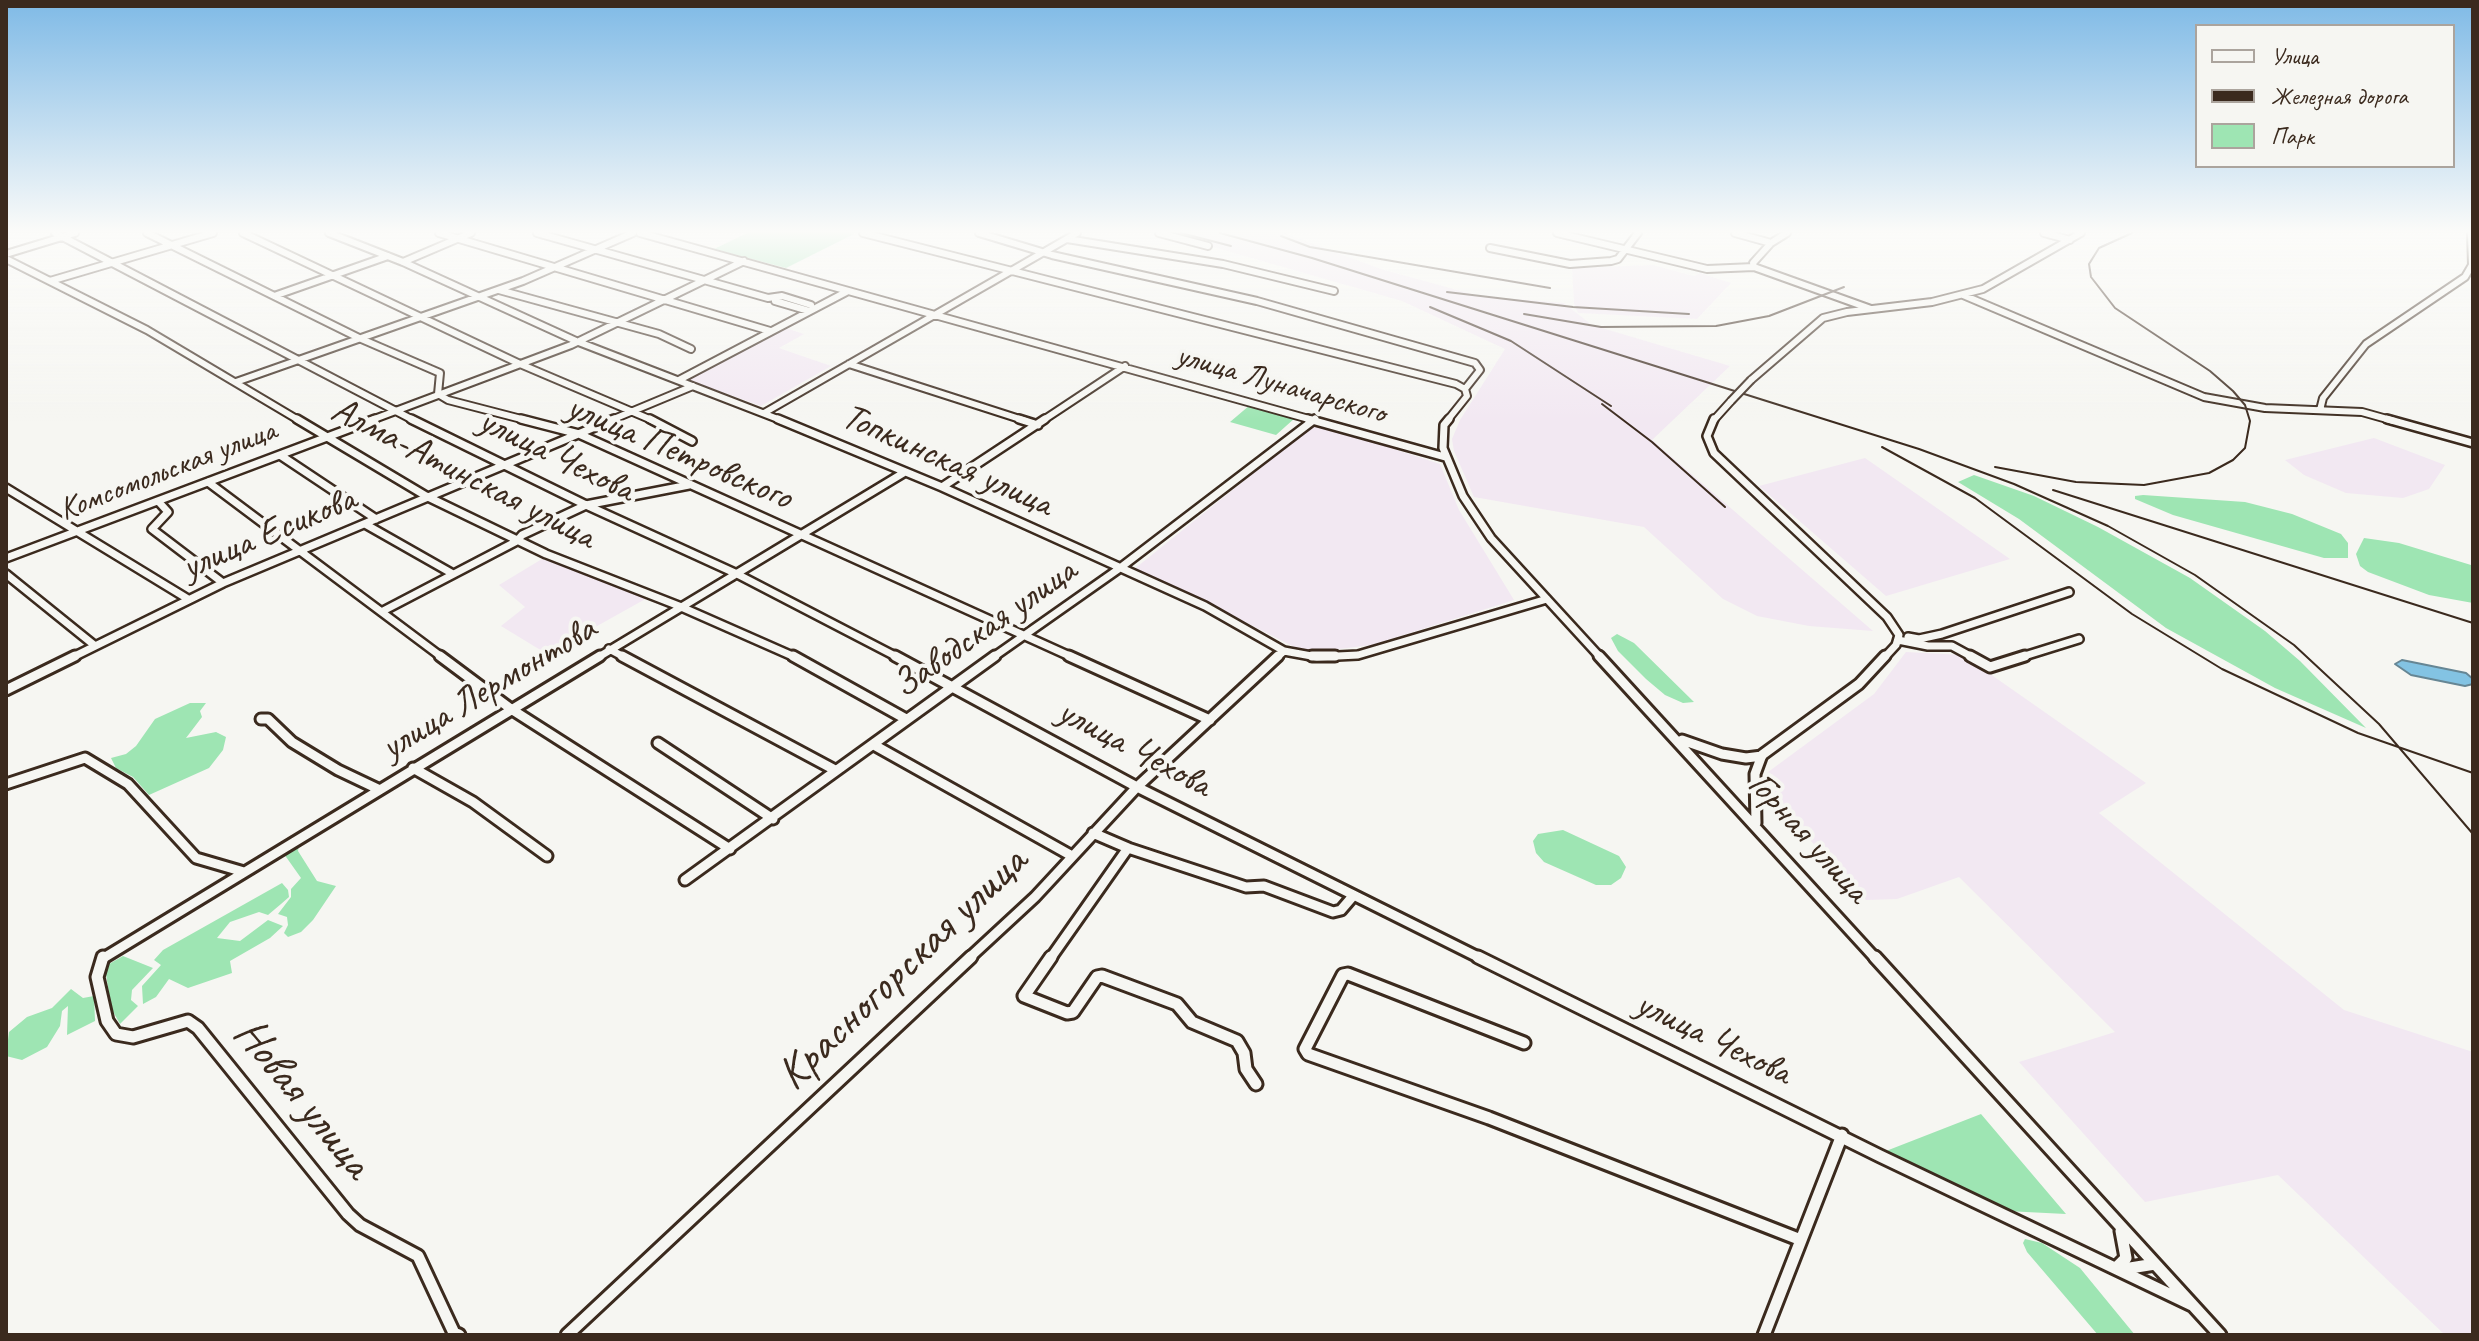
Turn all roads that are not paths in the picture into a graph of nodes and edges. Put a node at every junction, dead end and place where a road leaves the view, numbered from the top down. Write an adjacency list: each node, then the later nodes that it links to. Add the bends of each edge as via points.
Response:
1 (79, 296): 39 (street, Алма-Атинская улица)
2 (176, 296): 34 (street, улица Чехова)
3 (278, 296): 31 (street)
4 (379, 296): 28 (street)
5 (473, 296): 20 (street, Топкинская улица)
6 (480, 296): 20 (street)
7 (518, 296): 29 (street)
8 (648, 296): 21 (street)
9 (673, 296): 21 (street, Комсомольская улица)
10 (760, 296): 25 (street, via 782,296)
11 (836, 296): 25 (street)
12 (868, 296): 27 (street, улица Луначарского)
13 (967, 296): 27 (street)
14 (1111, 296): 41 (street)
15 (1234, 296): 41 (street, via 1475,363 1480,370)
16 (1835, 296): 23 (street)
17 (1959, 296): 24 (street)
18 (1964, 296): 45 (street, via 2175,387 2235,404)
19 (2438, 296): 45 (street, via 2366,344 2323,398)
20 (476, 297): 28 (street); 32 (street, Топкинская улица)
21 (663, 300): 29 (street, Комсомольская улица); 30 (street)
22 (775, 301): 25 (street)
23 (1862, 304): 24 (street); 26 (street)
24 (1890, 307): 26 (street)
25 (810, 308): 30 (street)
26 (1871, 309): 82 (street, bridge, via 1823,318 1715,417 1708,442 1887,617)
27 (935, 314): 36 (street); 37 (street, улица Луначарского)
28 (421, 315): 31 (street); 35 (street)
29 (618, 323): 32 (street, Комсомольская улица); 33 (street)
30 (770, 331): 38 (street)
31 (359, 338): 34 (street); 42 (street, via 440,373)
32 (576, 341): 35 (street, Комсомольская улица); 38 (street, Топкинская улица)
33 (691, 349)
34 (298, 359): 39 (street); 43 (street, улица Чехова)
35 (520, 364): 42 (street, Комсомольская улица); 44 (street)
36 (849, 364): 46 (street); 48 (street)
37 (1125, 366): 47 (street, улица Луначарского); 48 (street)
38 (679, 380): 40 (street, Топкинская улица)
39 (236, 382): 50 (street, Алма-Атинская улица)
40 (693, 386): 44 (street, улица Есикова); 46 (street, Топкинская улица)
41 (1465, 389): 54 (street, via 1467,396 1444,425)
42 (438, 394): 43 (street, Комсомольская улица); 49 (street, улица Петровского)
43 (393, 410): 50 (street, Комсомольская улица); 55 (street, улица Чехова)
44 (633, 410): 49 (street, улица Есикова); 51 (street)
45 (2320, 410): 52 (street, via 2375,415)
46 (764, 413): 56 (street, Топкинская улица)
47 (1315, 419): 54 (street, улица Луначарского); 71 (street, Заводская улица)
48 (1038, 425): 59 (street)
49 (579, 434): 55 (street, улица Есикова); 58 (street, улица Петровского)
50 (325, 438): 53 (street, Комсомольская улица); 61 (street, Алма-Атинская улица)
51 (692, 441)
52 (2473, 443)
53 (280, 455): 57 (street, Комсомольская улица); 64 (street)
54 (1445, 457): 78 (street, Горная улица, via 1476,517)
55 (503, 463): 61 (street, улица Есикова); 63 (street, улица Чехова)
56 (905, 472): 59 (street, Топкинская улица); 67 (street, улица Лермонтова)
57 (208, 482): 62 (street, Комсомольская улица); 69 (street)
58 (690, 485): 63 (street); 67 (street, улица Петровского)
59 (942, 487): 71 (street, Топкинская улица)
60 (6, 488): 66 (street)
61 (426, 496): 64 (street, улица Есикова); 68 (street, Алма-Атинская улица)
62 (158, 501): 66 (street, Комсомольская улица); 75 (street, via 168,512 152,529)
63 (586, 505): 68 (street); 74 (street, улица Чехова)
64 (376, 519): 65 (street, улица Есикова)
65 (365, 524): 69 (street, улица Есикова); 73 (street)
66 (75, 532): 70 (street, Комсомольская улица); 77 (street)
67 (800, 535): 74 (street, улица Лермонтова); 81 (street, улица Петровского)
68 (517, 541): 73 (street); 79 (street, Алма-Атинская улица)
69 (299, 552): 75 (street, улица Есикова); 80 (street)
70 (6, 558)
71 (1120, 568): 81 (street, Заводская улица); 86 (street, Топкинская улица, via 1236,621)
72 (6, 574): 84 (street)
73 (453, 574): 80 (street)
74 (737, 574): 79 (street, улица Лермонтова); 87 (street, улица Чехова)
75 (223, 583): 77 (street, улица Есикова)
76 (2069, 592): 82 (street, via 1926,638)
77 (188, 599): 84 (street, улица Есикова)
78 (1547, 599): 86 (street, Топкинская улица, via 1358,655 1317,657); 93 (street, Горная улица)
79 (679, 606): 85 (street, улица Лермонтова); 91 (street, Алма-Атинская улица, via 797,658)
80 (383, 611): 89 (street)
81 (1025, 634): 87 (street, Заводская улица); 92 (street, улица Петровского)
82 (1899, 637): 83 (street, via 1928,646 1952,646 1990,667); 96 (street, via 1859,684)
83 (2079, 639)
84 (94, 645): 88 (street, улица Есикова)
85 (609, 649): 89 (street, улица Лермонтова); 98 (street)
86 (1284, 651): 92 (street, Красногорская улица)
87 (955, 687): 91 (street, Заводская улица); 100 (street, улица Чехова)
88 (6, 690)
89 (511, 709): 97 (street, улица Лермонтова); 106 (street)
90 (261, 719): 101 (street, via 338,770)
91 (906, 719): 95 (street, Заводская улица)
92 (1210, 720): 100 (street, Красногорская улица)
93 (1677, 738): 96 (street, via 1722,754); 103 (street, Горная улица)
94 (658, 743): 102 (street)
95 (874, 745): 98 (street, Заводская улица); 108 (street)
96 (1762, 755): 103 (street, via 1755,774)
97 (413, 768): 101 (street, улица Лермонтова); 107 (street, via 473,802)
98 (835, 770): 102 (street, Заводская улица)
99 (6, 784): 109 (street, via 85,758 128,784 196,858)
100 (1137, 787): 104 (street, Красногорская улица); 111 (street, улица Чехова)
101 (378, 789): 109 (street, улица Лермонтова)
102 (773, 819): 106 (street, Заводская улица)
103 (1756, 824): 116 (street, Горная улица)
104 (1093, 833): 105 (street); 108 (street, Красногорская улица)
105 (1128, 848): 111 (street, via 1246,887 1264,886 1333,912); 114 (street, via 1024,996 1073,1012 1102,976 1177,1004 1192,1022 1237,1041)
106 (730, 849): 110 (street, Заводская улица)
107 (547, 856)
108 (1072, 856): 122 (street, Красногорская улица, via 1035,897)
109 (244, 872): 112 (street, улица Лермонтова)
110 (685, 880)
111 (1353, 896): 115 (street, улица Чехова)
112 (103, 956): 121 (street, Новая улица, via 97,977 107,1021 116,1034 133,1037 188,1021 198,1028 348,1214 418,1256)
113 (1524, 1043): 117 (street, via 1348,974 1305,1049)
114 (1256, 1084)
115 (1842, 1135): 117 (street); 119 (street, улица Чехова)
116 (2115, 1220): 118 (street, Горная улица); 119 (street, via 2126,1248 2123,1264)
117 (1801, 1240): 123 (street)
118 (2155, 1264): 119 (street); 120 (street, Горная улица)
119 (2116, 1268): 120 (street, улица Чехова)
120 (2192, 1305): 124 (street, Горная улица)
121 (459, 1335)
122 (567, 1335)
123 (1764, 1335)
124 (2220, 1335)

